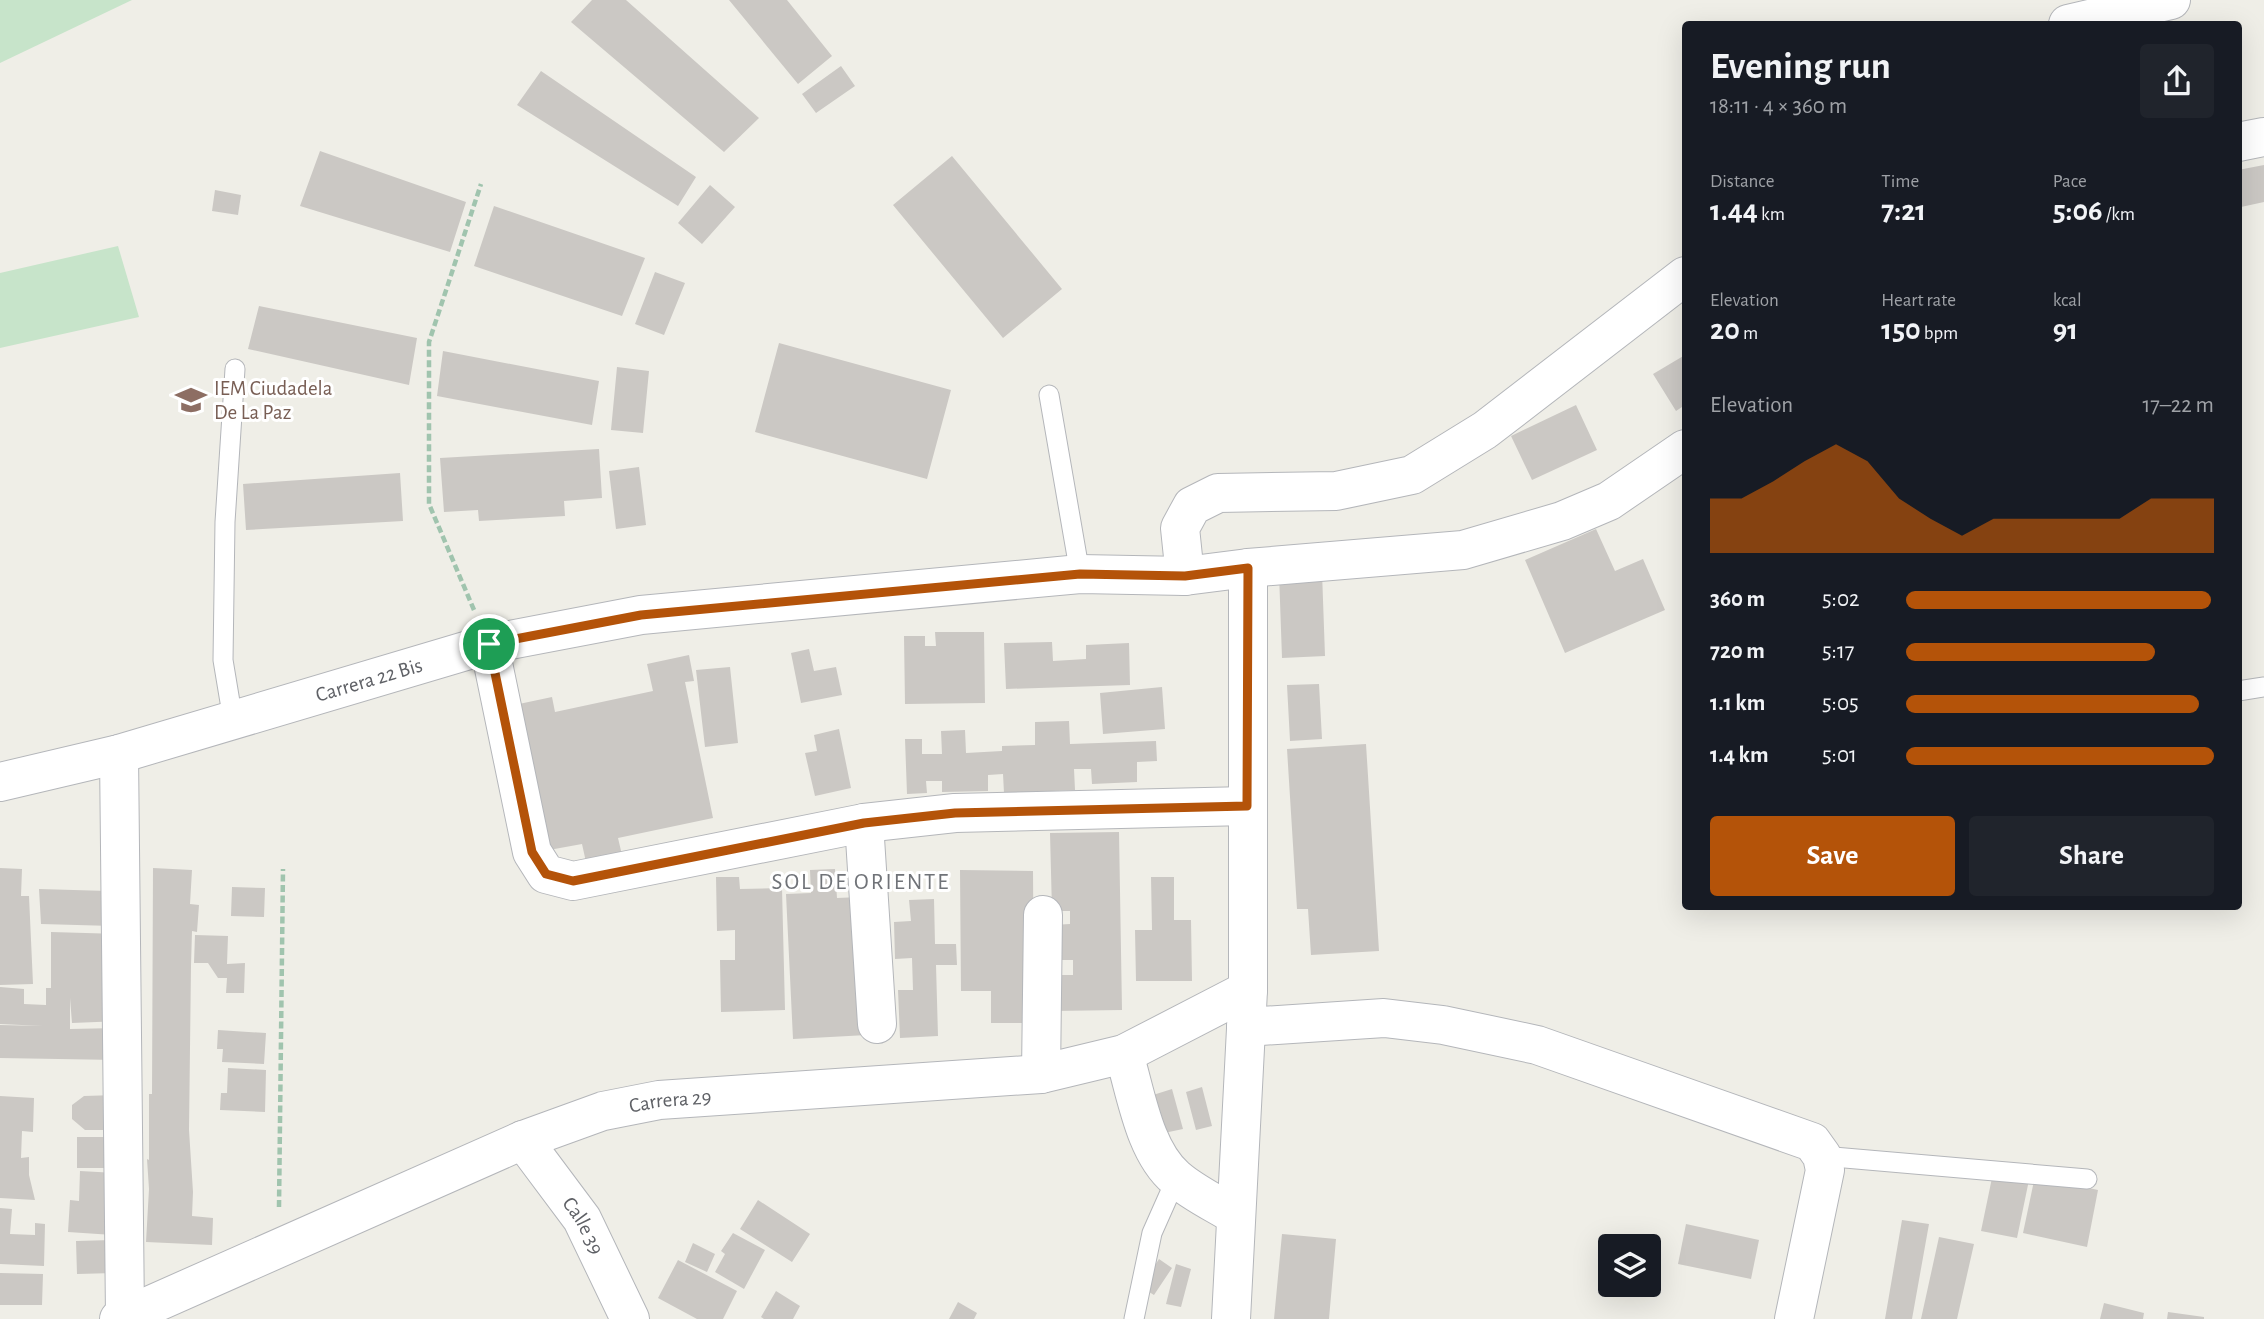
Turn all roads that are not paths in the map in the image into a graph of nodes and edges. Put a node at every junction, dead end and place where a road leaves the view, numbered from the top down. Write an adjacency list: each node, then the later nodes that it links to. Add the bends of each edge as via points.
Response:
1 (2171, 0): 2 (street)
2 (2081, 21)
3 (2264, 137): 4 (street)
4 (2242, 141)
5 (1682, 278): 11 (street, via 1485,430 1412,475 1336,491 1218,493 1192,506 1180,528)
6 (235, 369): 15 (lane, via 225,522 223,660)
7 (1049, 395): 10 (lane)
8 (1682, 451): 9 (street, Carrera 22 Bis, via 1609,501 1562,522 1463,550)
9 (1248, 568): 11 (street, Carrera 22 Bis); 18 (street)
10 (1080, 574): 11 (street, Carrera 22 Bis); 12 (street, Carrera 22 Bis, via 641,615)
11 (1185, 576)
12 (489, 644): 15 (street, Carrera 22 Bis); 19 (street, via 532,852 546,874 573,881)
13 (2264, 687): 14 (lane)
14 (2242, 690)
15 (233, 720): 16 (street, Carrera 22 Bis)
16 (119, 754): 17 (street, Carrera 22 Bis); 30 (street)
17 (0, 782)
18 (1247, 806): 19 (street, via 955,813); 21 (street)
19 (864, 823): 22 (street)
20 (1042, 915): 24 (street)
21 (1247, 1009): 23 (street, Carrera 29); 26 (street, via 1443,1025 1537,1045 1812,1142); 29 (street)
22 (877, 1024)
23 (1125, 1059): 24 (street, Carrera 29); 25 (street, Carrera 29, via 1044,1084 615,1128); 27 (street, via 1151,1142)
24 (1041, 1073): 25 (street, Carrera 29, via 659,1100 603,1111)
25 (529, 1149): 30 (street, Carrera 29); 30 (street, Carrera 29, via 281,1247); 31 (street, Calle 39, via 582,1219)
26 (1822, 1156): 28 (lane); 34 (street, via 1825,1170)
27 (1176, 1179): 29 (street); 32 (lane, via 1152,1233)
28 (2087, 1179)
29 (1236, 1216): 33 (street)
30 (134, 1318)
31 (630, 1319)
32 (1134, 1319)
33 (1231, 1319)
34 (1794, 1319)

